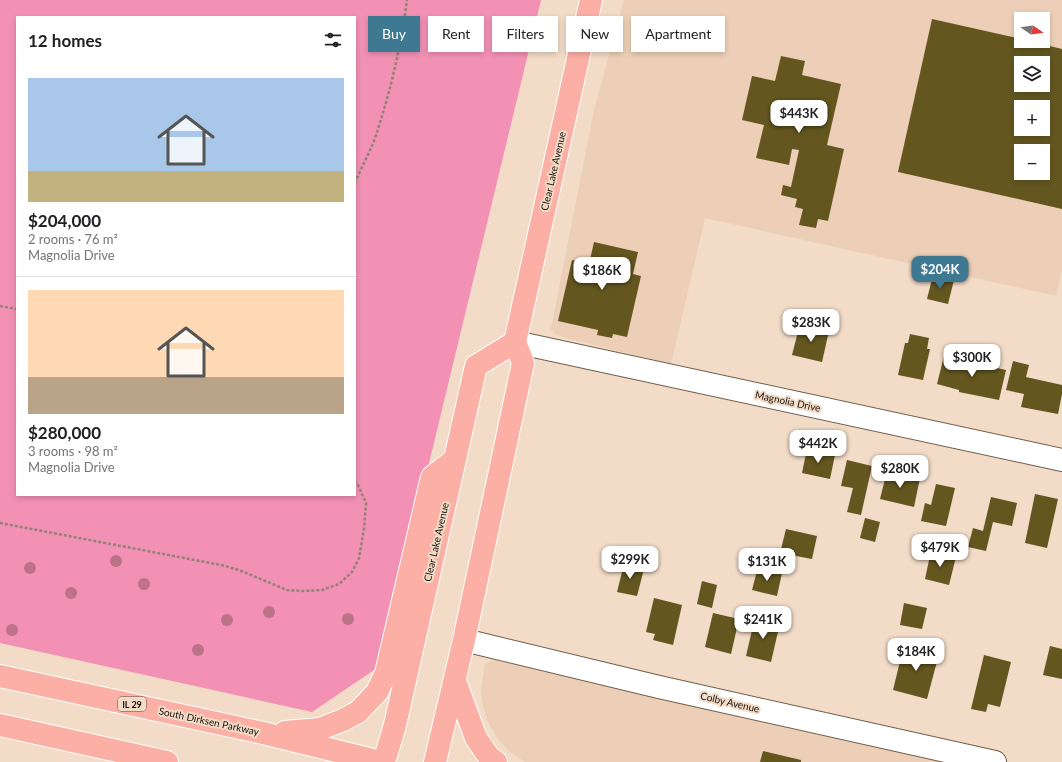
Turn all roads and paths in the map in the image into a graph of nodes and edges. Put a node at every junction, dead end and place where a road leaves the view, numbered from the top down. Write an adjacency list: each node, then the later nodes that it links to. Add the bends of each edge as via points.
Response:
1 (407, 0): 3 (path, via 387,97 374,140)
2 (591, 0): 6 (main road, Clear Lake Avenue)
3 (356, 181)
4 (0, 306): 5 (path)
5 (16, 309)
6 (515, 342): 7 (main road, Clear Lake Avenue, via 476,366); 8 (street, Magnolia Drive); 11 (main road, via 523,363)
7 (454, 460): 15 (main road, via 432,477 386,673 377,692 358,712 320,729); 18 (main road, Clear Lake Avenue, via 394,725)
8 (1062, 460)
9 (356, 483): 10 (path, via 366,503 359,558 352,572 339,584 322,590 287,590 220,565)
10 (0, 523)
11 (464, 640): 13 (main road); 21 (street, Colby Avenue, via 659,687)
12 (0, 676): 15 (main road, South Dirksen Parkway / IL 29)
13 (455, 681): 19 (main road); 20 (main road, via 476,738 489,757)
14 (0, 725): 16 (main road)
15 (263, 733): 18 (main road, South Dirksen Parkway / IL 29)
16 (149, 759): 17 (main road)
17 (167, 762)
18 (382, 762)
19 (435, 762)
20 (496, 762)
21 (995, 762)

